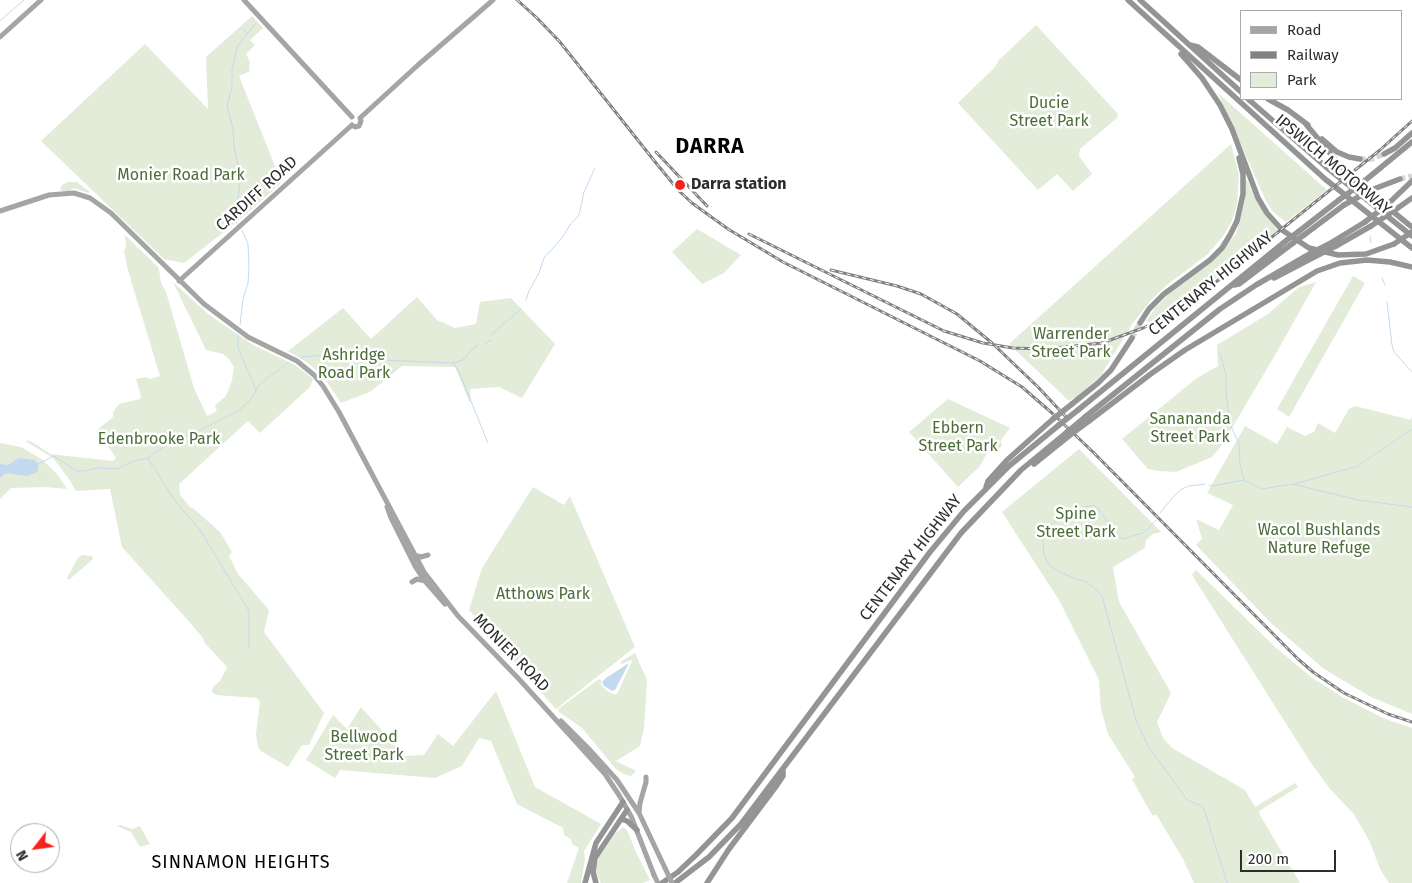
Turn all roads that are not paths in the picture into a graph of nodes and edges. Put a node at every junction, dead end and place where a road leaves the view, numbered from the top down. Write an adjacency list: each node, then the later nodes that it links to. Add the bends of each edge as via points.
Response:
1 (41, 0): 9 (main road)
2 (244, 0): 15 (main road)
3 (488, 0): 7 (main road)
4 (493, 0): 7 (main road)
5 (1128, 0): 8 (highway, IPSWICH MOTORWAY)
6 (1140, 0): 10 (highway)
7 (463, 24): 16 (main road)
8 (1162, 32): 21 (highway, via 1210,89 1226,115); 32 (highway, IPSWICH MOTORWAY, via 1325,179)
9 (0, 37)
10 (1188, 45): 11 (highway, via 1198,47); 12 (highway)
11 (1240, 79)
12 (1240, 91)
13 (1249, 100): 31 (highway, IPSWICH MOTORWAY, via 1325,166)
14 (1270, 100): 17 (highway)
15 (352, 117): 16 (main road); 18 (main road)
16 (360, 118): 18 (main road, via 359,126)
17 (1305, 123): 23 (highway, via 1333,149); 29 (highway, via 1349,176)
18 (352, 125): 34 (main road, CARDIFF ROAD)
19 (1412, 133): 22 (highway)
20 (1412, 142): 30 (highway, CENTENARY HIGHWAY, bridge)
21 (1238, 146): 31 (highway, bridge, via 1263,208 1282,230 1298,242 1345,256 1373,252); 36 (highway, via 1243,194 1230,235 1210,260 1164,294)
22 (1384, 154)
23 (1360, 159)
24 (1400, 179): 30 (highway, bridge, via 1371,190)
25 (1412, 181): 28 (highway, CENTENARY HIGHWAY, bridge)
26 (1412, 198): 28 (highway, bridge)
27 (0, 211): 34 (main road, MONIER ROAD, via 39,197 81,195 100,204)
28 (1368, 224): 35 (highway, CENTENARY HIGHWAY, bridge); 35 (highway, bridge, via 1336,246)
29 (1412, 227)
30 (1301, 233): 39 (highway, CENTENARY HIGHWAY, bridge, via 1059,424)
31 (1412, 234)
32 (1412, 248)
33 (1412, 268): 38 (highway, via 1367,260 1340,263 1316,271 1185,350)
34 (179, 280): 40 (main road, MONIER ROAD, via 230,324 297,361 320,381)
35 (1256, 285): 38 (highway, CENTENARY HIGHWAY, via 1210,316)
36 (1140, 323)
37 (1132, 338): 39 (highway, bridge, via 1111,370 1028,439 988,481)
38 (1087, 419): 47 (highway, CENTENARY HIGHWAY, bridge, via 1016,476 950,546)
39 (985, 489): 54 (highway, CENTENARY HIGHWAY, via 934,547 732,818)
40 (384, 498): 41 (main road, MONIER ROAD); 43 (main road, MONIER ROAD, via 410,557)
41 (414, 554): 42 (main road); 45 (main road, MONIER ROAD)
42 (428, 555)
43 (425, 581): 44 (main road, via 417,579); 45 (main road, MONIER ROAD)
44 (412, 582)
45 (458, 616): 46 (main road, MONIER ROAD)
46 (544, 707): 49 (main road, MONIER ROAD, via 602,771); 51 (main road, MONIER ROAD, via 594,754)
47 (783, 769): 59 (highway, CENTENARY HIGHWAY, via 734,832 704,861); 60 (highway, via 777,785)
48 (646, 776): 51 (main road)
49 (623, 802): 50 (main road, MONIER ROAD); 55 (highway, via 596,843)
50 (627, 810): 52 (highway); 53 (main road, MONIER ROAD)
51 (639, 813): 59 (main road, MONIER ROAD, bridge)
52 (621, 819): 53 (highway); 56 (highway, via 595,858 593,872)
53 (636, 830): 57 (main road, MONIER ROAD, bridge)
54 (684, 866): 57 (highway); 58 (highway, CENTENARY HIGHWAY)
55 (585, 883)
56 (596, 883)
57 (657, 883)
58 (662, 883)
59 (674, 883)
60 (707, 883)

